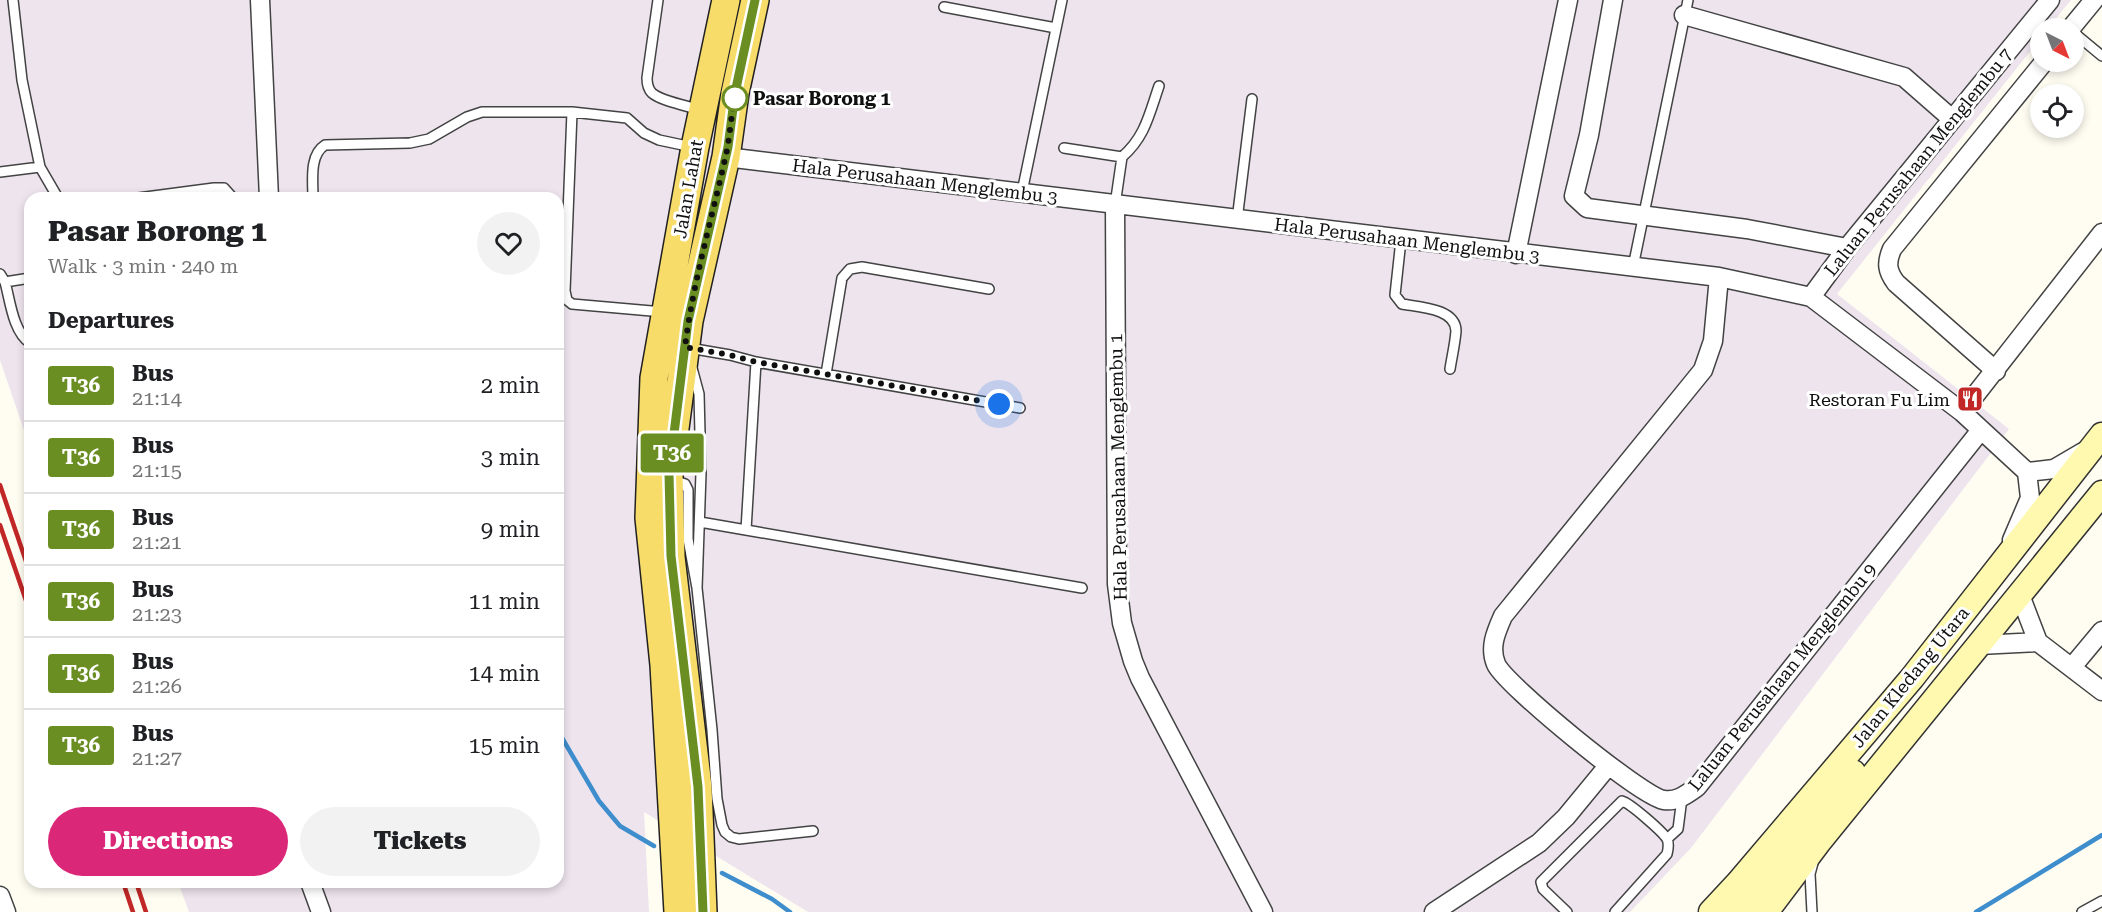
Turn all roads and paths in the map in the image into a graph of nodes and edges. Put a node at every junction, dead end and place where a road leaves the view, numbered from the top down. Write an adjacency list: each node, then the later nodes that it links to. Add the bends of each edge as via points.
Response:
1 (13, 0): 30 (lane, via 22,80)
2 (260, 0): 35 (street)
3 (658, 0): 23 (lane, via 647,86 663,98)
4 (713, 0): 18 (main road)
5 (726, 0): 18 (main road, Jalan Lahat)
6 (743, 0): 28 (main road, via 722,122 721,144)
7 (755, 0): 28 (main road)
8 (1062, 0): 16 (lane)
9 (1568, 0): 44 (street)
10 (1613, 0): 39 (street, via 1574,196 1587,208)
11 (2050, 0): 25 (street, Laluan Perusahaan Menglembu 7)
12 (2094, 0): 15 (street)
13 (944, 7): 16 (lane)
14 (1686, 7): 25 (street, via 1904,76); 39 (lane)
15 (2081, 18)
16 (1056, 28): 37 (lane)
17 (2084, 40): 19 (lane)
18 (717, 42): 23 (main road, Jalan Lahat)
19 (2102, 56)
20 (2036, 72): 56 (street, via 1892,249 1887,262 1896,284)
21 (1159, 86): 29 (lane, via 1144,132)
22 (1252, 99): 40 (lane)
23 (703, 111): 26 (main road, Jalan Lahat)
24 (572, 112): 26 (lane, via 627,118 659,140); 36 (lane, via 482,112 429,139 325,145 318,149 315,159); 51 (lane, via 567,300 572,304)
25 (1952, 120): 43 (street, Laluan Perusahaan Menglembu 7)
26 (695, 147): 51 (main road, Jalan Lahat)
27 (1064, 148): 29 (lane)
28 (726, 157): 37 (street, Hala Perusahaan Menglembu 3); 53 (main road)
29 (1122, 157): 38 (lane)
30 (40, 167): 31 (lane); 32 (lane)
31 (0, 171)
32 (55, 192)
33 (184, 192): 34 (lane, via 214,188)
34 (228, 192)
35 (268, 192)
36 (313, 192)
37 (1022, 192): 38 (street, Hala Perusahaan Menglembu 3)
38 (1115, 205): 40 (street, Hala Perusahaan Menglembu 3); 88 (street, Hala Perusahaan Menglembu 1, via 1117,584 1122,623 1150,698)
39 (1645, 214): 43 (street); 45 (lane)
40 (1237, 220): 42 (street, Hala Perusahaan Menglembu 3)
41 (2102, 233): 56 (street)
42 (1401, 240): 44 (street, Hala Perusahaan Menglembu 3); 55 (lane, via 1395,295 1402,304 1439,311 1452,319 1456,329)
43 (1847, 248): 50 (street, Laluan Perusahaan Menglembu 7)
44 (1516, 254): 45 (street, Hala Perusahaan Menglembu 3)
45 (1634, 267): 46 (street, Hala Perusahaan Menglembu 3)
46 (1719, 277): 50 (street, Hala Perusahaan Menglembu 3); 77 (street, Laluan Perusahaan Menglembu 9, via 1713,341 1703,370 1503,616 1492,640 1496,665 1511,684)
47 (3, 278): 48 (lane); 52 (lane)
48 (24, 278)
49 (989, 289): 57 (lane, via 862,267 850,269 842,278)
50 (1811, 297): 59 (street, Hala Perusahaan Menglembu 3)
51 (666, 312): 86 (main road, Jalan Lahat, via 654,378 649,518 664,665)
52 (24, 337)
53 (685, 347): 54 (lane); 65 (main road, via 669,474); 66 (lane, via 699,394)
54 (756, 362): 57 (lane); 67 (lane)
55 (1450, 369)
56 (1996, 371): 59 (street)
57 (826, 374): 58 (lane)
58 (1020, 408)
59 (1962, 412): 60 (street, Hala Perusahaan Menglembu 3)
60 (1981, 430): 62 (street, Hala Perusahaan Menglembu 3); 78 (street, Laluan Perusahaan Menglembu 9, via 1697,787)
61 (2099, 439): 62 (street, via 2054,469); 63 (main road, Jalan Kledang Utara)
62 (2027, 472): 68 (street, via 2030,498)
63 (2058, 493): 68 (main road, Jalan Kledang Utara); 84 (main road, via 2002,584)
64 (2102, 493): 71 (main road, Jalan Kledang Utara)
65 (670, 498): 69 (lane, via 680,482 685,484 688,538); 87 (main road, via 671,556 698,787)
66 (700, 522): 67 (lane); 69 (lane)
67 (746, 530): 70 (lane)
68 (1998, 568): 92 (main road, Jalan Kledang Utara, via 1912,678)
69 (698, 588): 79 (lane, via 722,825 731,837 739,839)
70 (1082, 588)
71 (2020, 594): 73 (street); 74 (main road, Jalan Kledang Utara)
72 (2102, 631): 75 (street)
73 (2038, 642): 74 (street); 75 (street)
74 (1979, 645): 81 (main road, Jalan Kledang Utara)
75 (2072, 667): 76 (street)
76 (2102, 691)
77 (1608, 766): 78 (street, Laluan Perusahaan Menglembu 9, via 1647,794 1664,800); 89 (street, via 1539,843)
78 (1682, 798): 80 (lane, via 1678,829)
79 (813, 831)
80 (1667, 839): 90 (lane, via 1634,807 1622,801 1541,882 1543,889); 91 (lane, via 1667,854)
81 (1818, 843): 84 (main road, Jalan Kledang Utara); 93 (lane, via 1810,874)
82 (312, 888): 85 (street)
83 (2102, 901): 94 (lane)
84 (1761, 908)
85 (321, 912)
86 (678, 912)
87 (703, 912)
88 (1263, 912)
89 (1434, 912)
90 (1567, 912)
91 (1615, 912)
92 (1711, 912)
93 (1812, 912)
94 (2082, 912)

